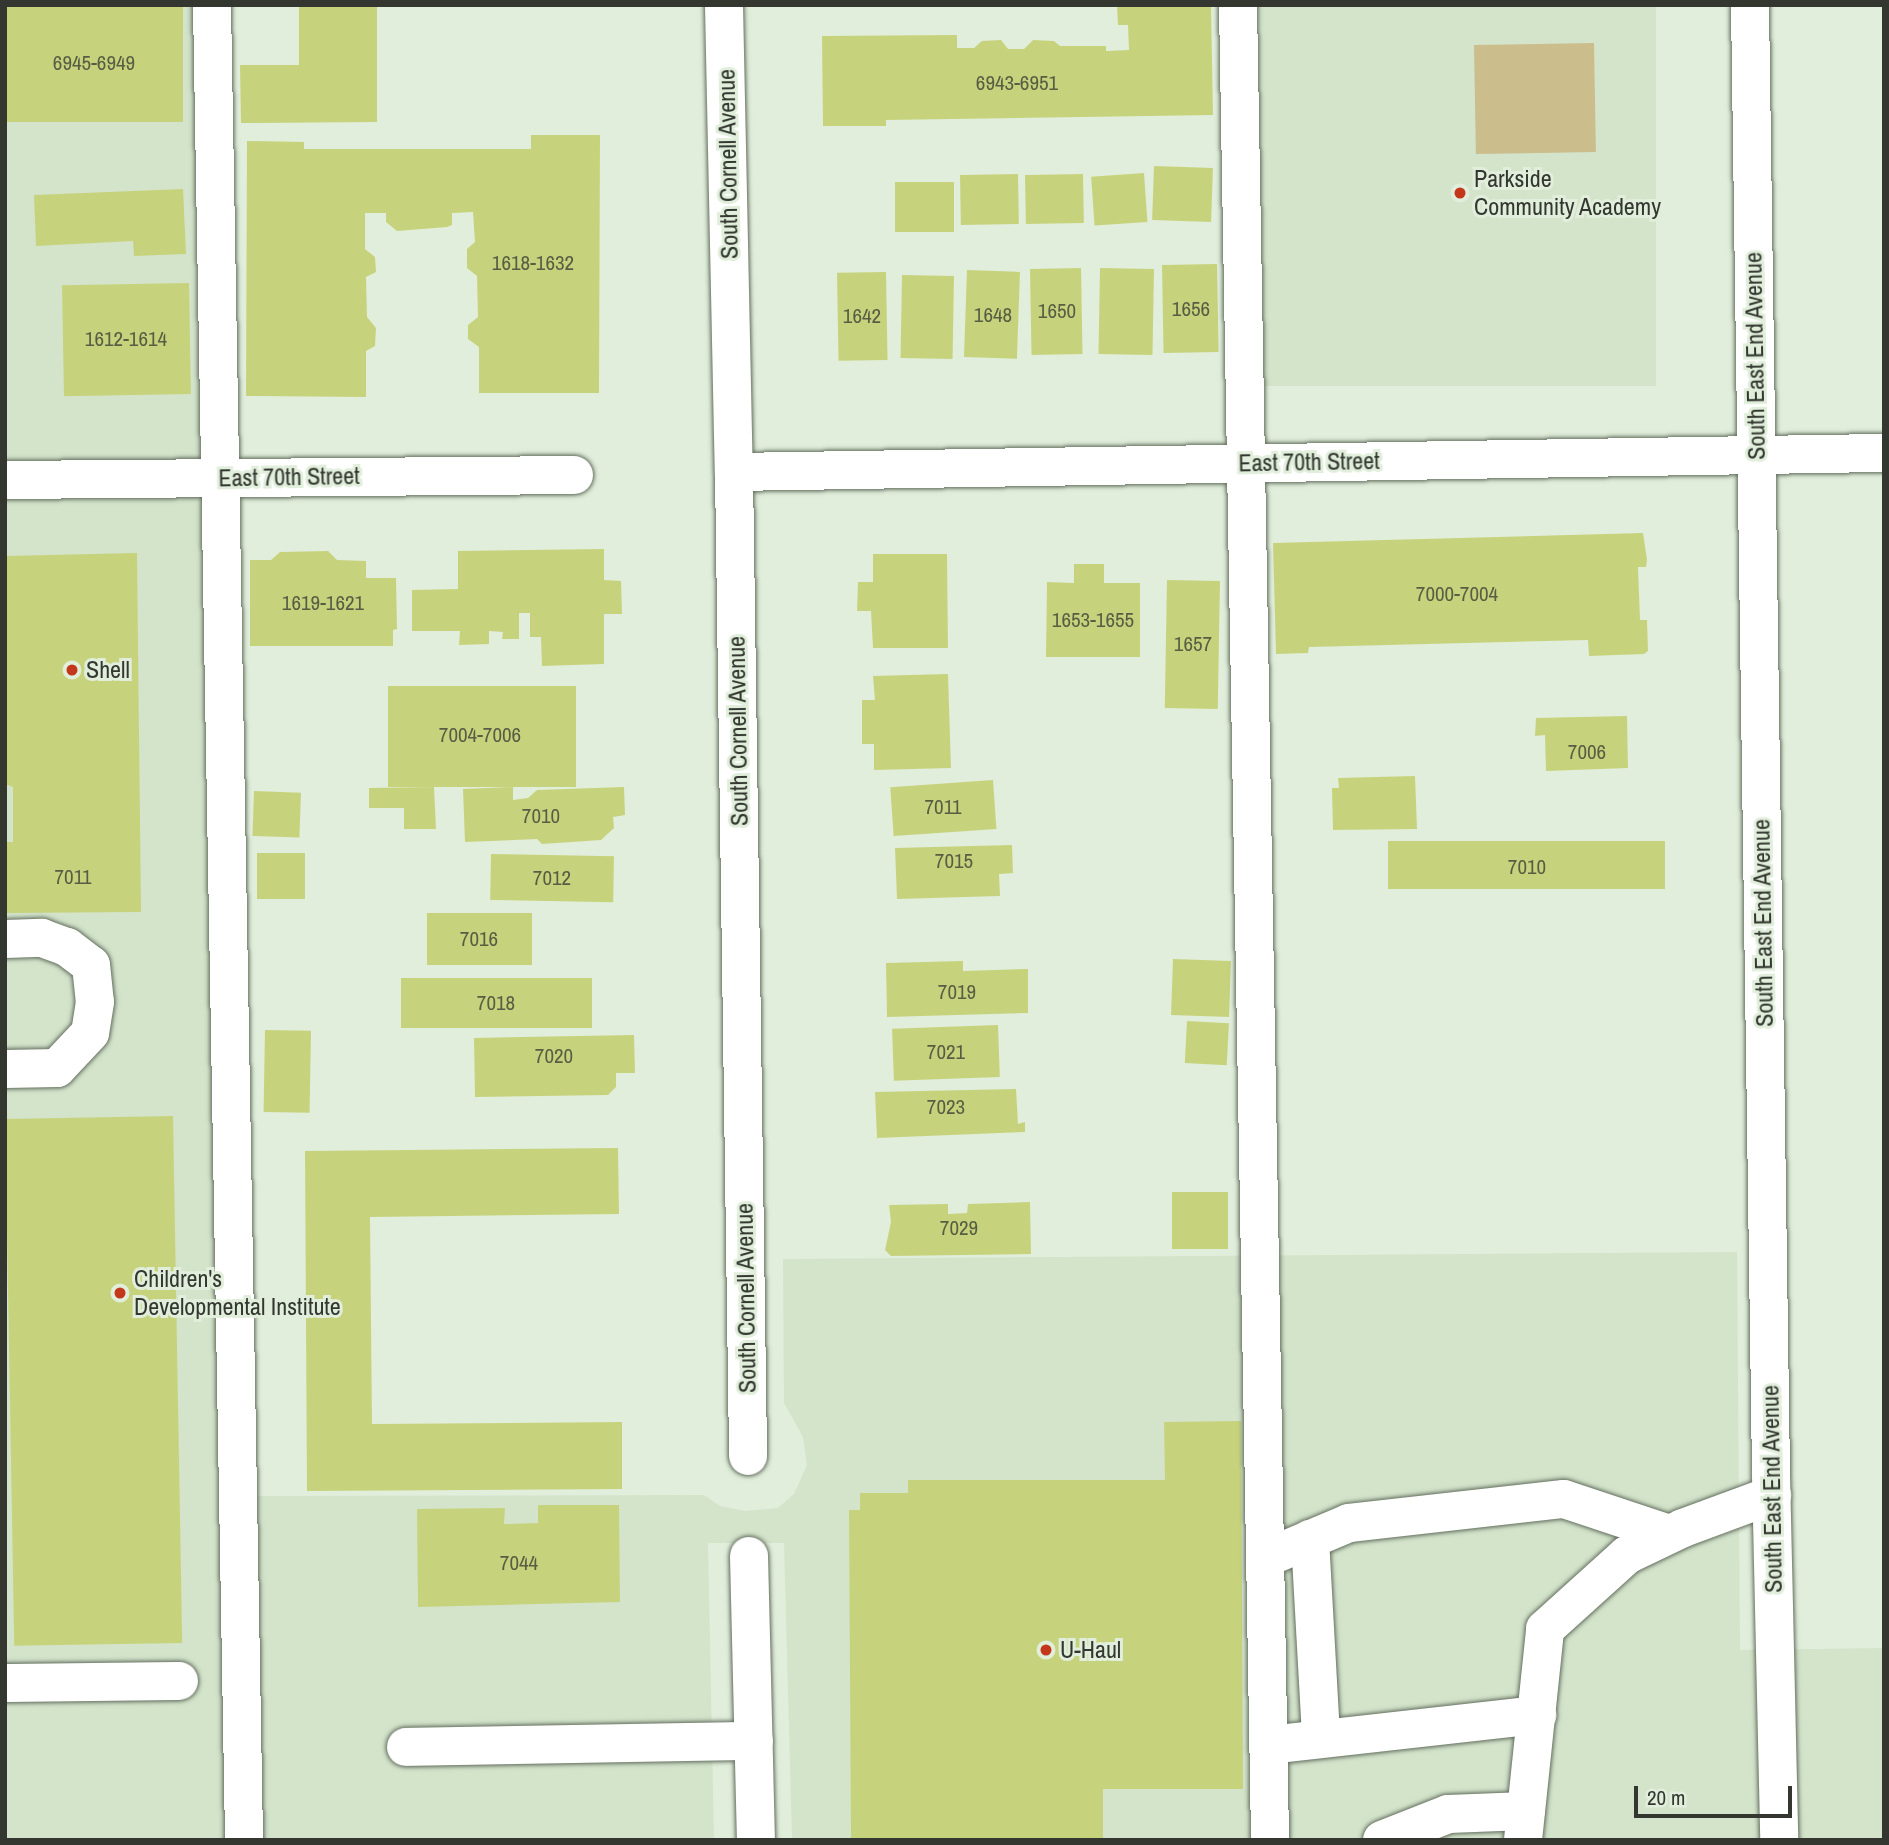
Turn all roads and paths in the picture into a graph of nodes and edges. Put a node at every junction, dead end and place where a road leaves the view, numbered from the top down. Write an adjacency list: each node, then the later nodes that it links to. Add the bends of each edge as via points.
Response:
1 (212, 5): 10 (street)
2 (724, 5): 8 (street, South Cornell Avenue)
3 (1238, 5): 7 (street)
4 (1750, 5): 6 (street, South East End Avenue)
5 (1884, 453): 6 (street, East 70th Street)
6 (1757, 454): 7 (street, East 70th Street); 15 (street, South East End Avenue)
7 (1247, 463): 8 (street, East 70th Street); 19 (street)
8 (734, 472): 14 (street, South Cornell Avenue)
9 (574, 475): 10 (street, East 70th Street)
10 (221, 478): 11 (street, East 70th Street); 28 (street)
11 (5, 480)
12 (5, 939): 13 (street, via 42,938 67,947 91,965 95,1002 90,1033 57,1068)
13 (5, 1069)
14 (748, 1456)
15 (1772, 1495): 16 (street); 32 (street, South East End Avenue)
16 (1669, 1534): 17 (street, via 1564,1499 1349,1523); 22 (street, via 1627,1555 1545,1629)
17 (1310, 1539): 19 (street); 23 (street)
18 (749, 1556): 24 (street)
19 (1266, 1558): 25 (street)
20 (179, 1681): 21 (street)
21 (5, 1683)
22 (1537, 1715): 23 (street); 27 (street)
23 (1321, 1737): 25 (street)
24 (754, 1741): 26 (street); 29 (street)
25 (1269, 1745): 30 (street)
26 (406, 1747)
27 (1524, 1825): 31 (street, via 1448,1814)
28 (244, 1840)
29 (756, 1840)
30 (1270, 1840)
31 (1382, 1840)
32 (1779, 1840)

